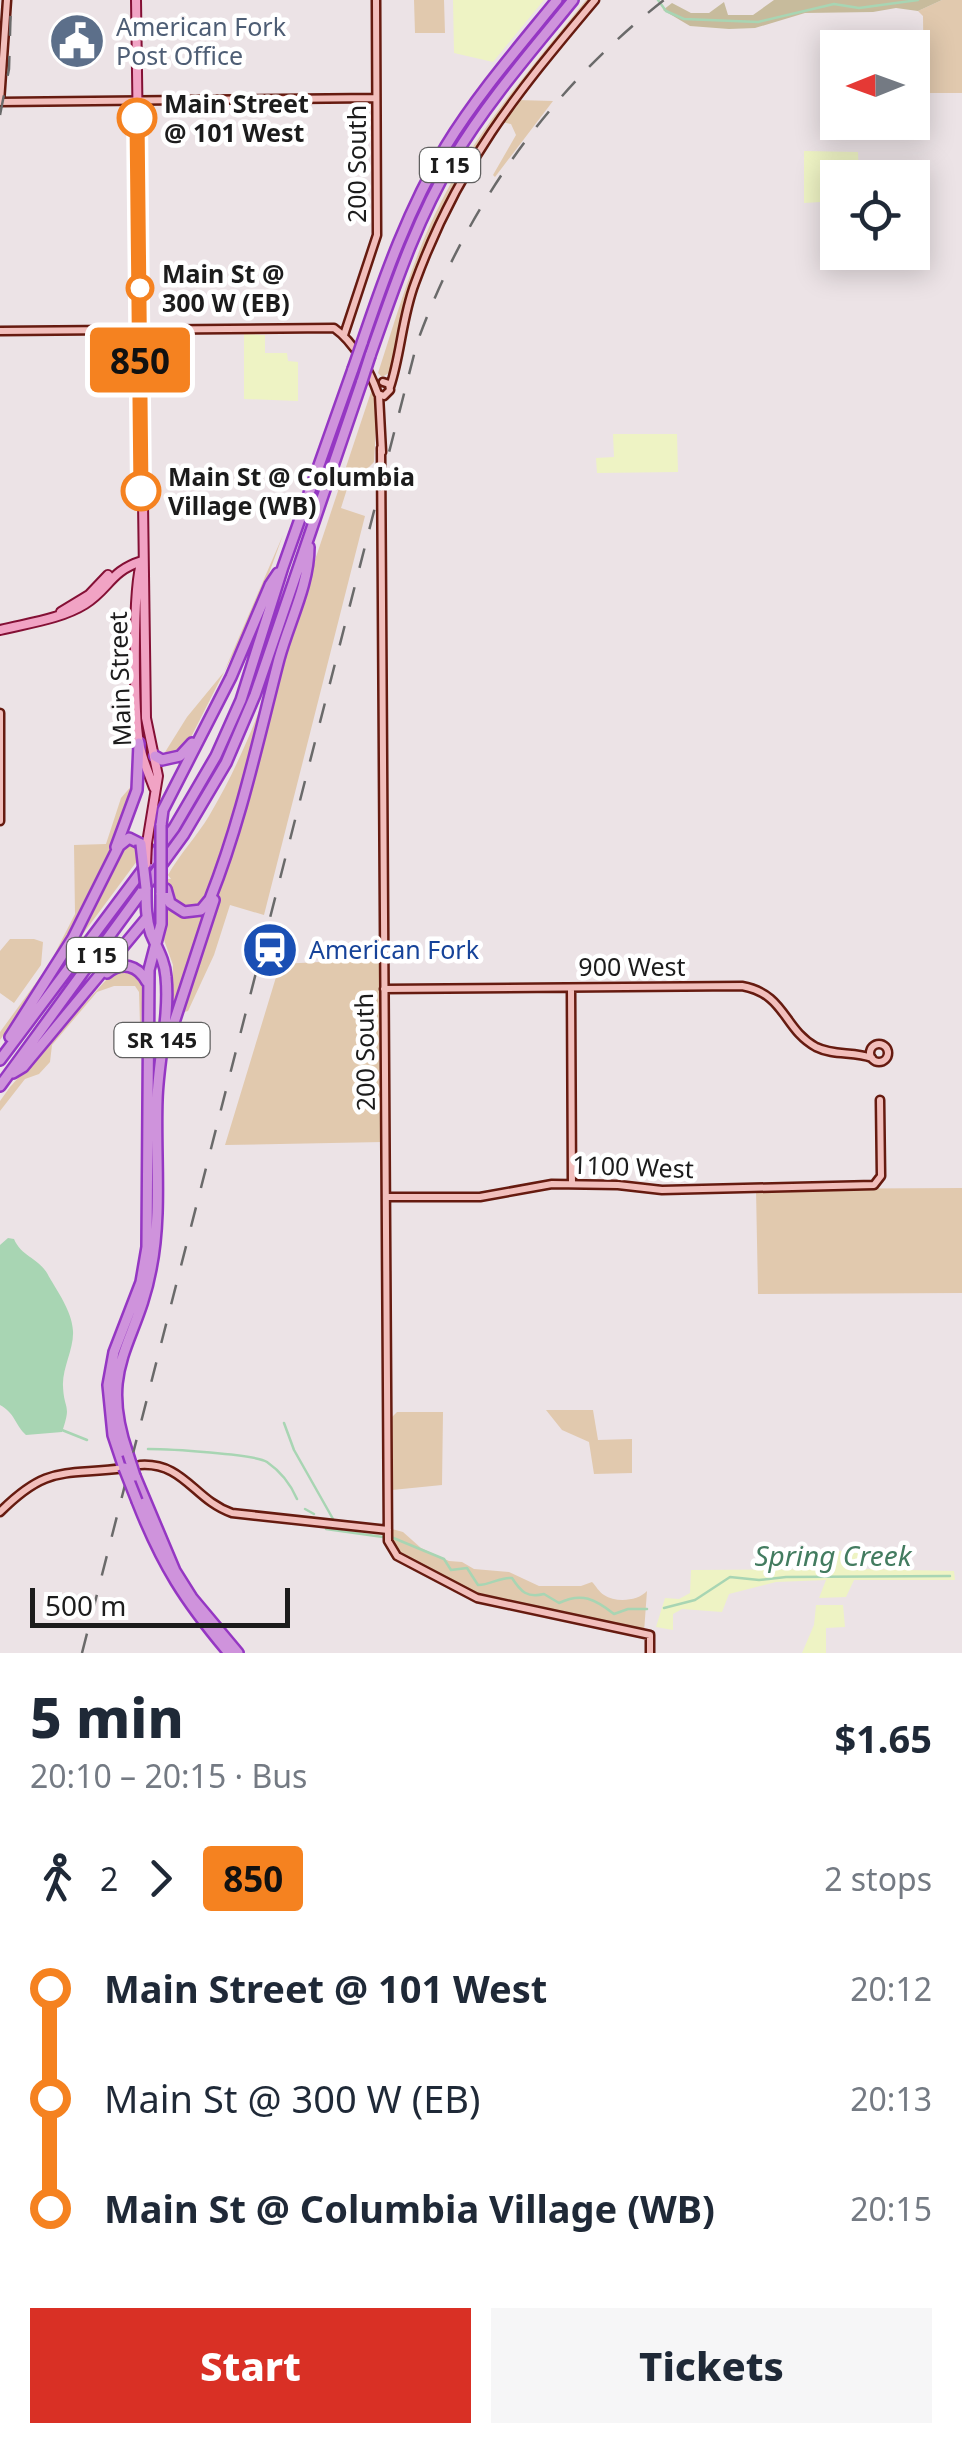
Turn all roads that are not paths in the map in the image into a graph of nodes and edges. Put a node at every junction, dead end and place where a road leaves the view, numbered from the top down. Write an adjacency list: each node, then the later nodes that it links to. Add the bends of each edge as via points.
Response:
1 (7, 0): 9 (street)
2 (136, 0): 8 (main road, Main Street)
3 (376, 0): 7 (street, 200 South)
4 (557, 0): 17 (highway, I 15, bridge, via 484,91 402,232)
5 (573, 0): 13 (highway, I 15, bridge, via 453,160 415,233)
6 (595, 0): 14 (street, via 516,94 470,163 414,286 397,362)
7 (376, 98): 8 (street); 12 (street, 200 South, via 377,235)
8 (137, 101): 9 (street); 10 (main road, Main Street)
9 (0, 102)
10 (140, 330): 11 (street); 12 (street, via 322,327); 16 (main road, Main Street)
11 (0, 331)
12 (344, 335): 13 (street)
13 (366, 378): 14 (street); 15 (highway, I 15)
14 (383, 388): 35 (street, 200 South)
15 (308, 539): 31 (highway, via 304,582); 43 (highway, I 15, via 251,708 214,786)
16 (142, 561): 18 (main road); 19 (main road, Main Street); 20 (main road, via 125,560); 25 (main road, Main Street, via 146,722)
17 (283, 567): 22 (highway); 41 (highway, I 15, via 241,700 203,781)
18 (112, 578): 19 (main road, via 131,575); 20 (main road, via 94,598)
19 (137, 604): 24 (main road, Main Street)
20 (57, 614): 21 (main road)
21 (0, 630)
22 (222, 694): 25 (highway, via 185,752 164,760); 28 (highway)
23 (0, 713): 27 (street)
24 (140, 744): 26 (main road, Main Street); 30 (highway, via 137,790)
25 (155, 756): 26 (main road, Main Street)
26 (156, 794): 28 (main road, Main Street); 29 (main road, Main Street)
27 (0, 821)
28 (161, 821): 32 (highway, Main Street, bridge)
29 (144, 843): 30 (highway, via 124,840); 33 (highway, SR 145, bridge)
30 (110, 865): 41 (highway)
31 (222, 869): 32 (highway, via 209,902 196,912 174,908); 46 (highway, via 168,1041)
32 (164, 891): 34 (highway, SR 145)
33 (147, 911): 34 (highway, SR 145); 38 (highway, via 141,928)
34 (156, 943): 37 (highway, SR 145); 46 (highway, SR 145, via 166,981)
35 (384, 988): 36 (street, 900 West); 48 (street, 200 South)
36 (571, 988): 40 (street, 900 West, via 748,986 775,1000 814,1046); 47 (street)
37 (150, 994): 38 (highway, via 142,974 122,966 109,970); 49 (highway, SR 145, via 147,1247 110,1367 109,1402)
38 (74, 1007): 43 (highway)
39 (872, 1048): 40 (street); 42 (street); 42 (street, via 881,1044 888,1052 883,1060)
40 (854, 1054): 42 (street, 900 West)
41 (0, 1057)
42 (872, 1058)
43 (8, 1075): 44 (highway, I 15)
44 (0, 1086)
45 (880, 1100): 47 (street, 1100 West, via 878,1182 868,1186 662,1190)
46 (156, 1139): 49 (highway, SR 145, via 152,1266 121,1355)
47 (572, 1184): 48 (street, 1100 West, via 484,1196)
48 (387, 1197): 53 (street, 200 South)
49 (120, 1444): 51 (highway, SR 145); 55 (highway, SR 145, bridge, via 175,1571)
50 (140, 1465): 53 (street, via 171,1468 232,1513)
51 (119, 1469): 52 (street, via 35,1481); 54 (highway, SR 145, bridge, via 184,1600)
52 (0, 1512)
53 (388, 1530): 56 (street, 200 South, via 396,1556 476,1598 650,1635)
54 (229, 1653)
55 (238, 1653)
56 (650, 1653)

